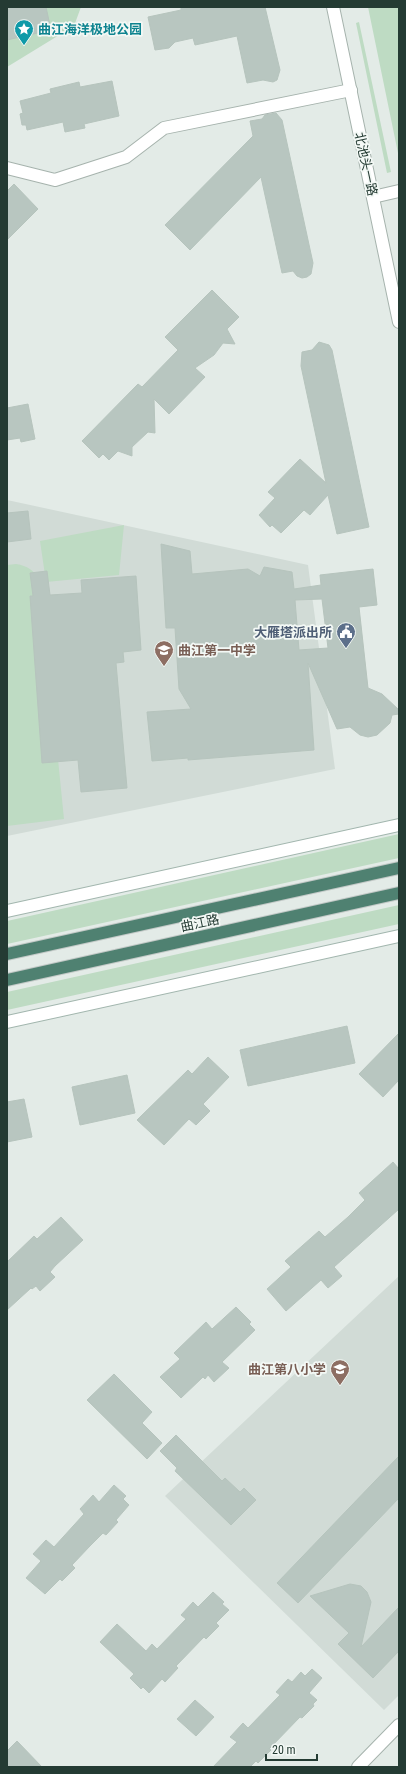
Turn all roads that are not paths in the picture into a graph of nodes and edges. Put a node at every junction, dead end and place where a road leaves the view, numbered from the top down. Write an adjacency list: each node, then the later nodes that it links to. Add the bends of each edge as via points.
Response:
1 (333, 7): 2 (main road, 北池头一路)
2 (351, 90): 3 (main road, via 164,128 126,157 55,180); 5 (main road, 北池头一路)
3 (7, 168)
4 (399, 191): 5 (main road)
5 (373, 197): 6 (main road, 北池头一路)
6 (399, 322)
7 (399, 825): 10 (main road)
8 (399, 868): 12 (highway, 曲江路)
9 (399, 893): 13 (highway, 曲江路)
10 (7, 911)
11 (399, 936): 14 (main road)
12 (7, 954)
13 (7, 980)
14 (7, 1022)
15 (399, 1725): 16 (main road)
16 (358, 1767)

